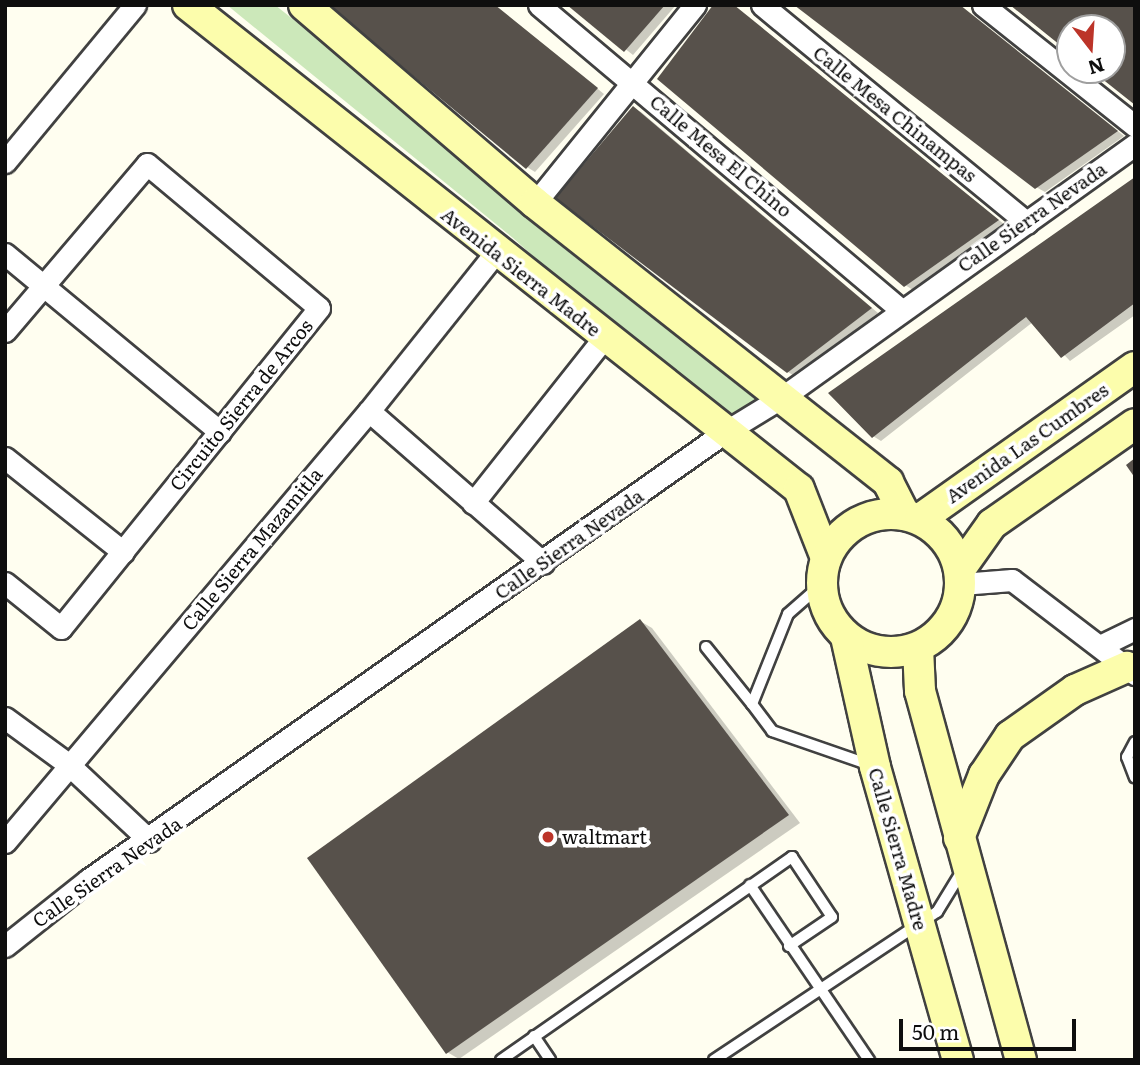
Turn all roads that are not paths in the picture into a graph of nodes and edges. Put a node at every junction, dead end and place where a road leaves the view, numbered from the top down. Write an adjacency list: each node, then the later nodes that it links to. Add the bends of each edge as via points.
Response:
1 (135, 5): 11 (street)
2 (188, 5): 14 (street, Avenida Sierra Madre)
3 (304, 5): 12 (street)
4 (539, 5): 8 (street, Calle Mesa El Chino)
5 (695, 5): 8 (street)
6 (762, 5): 13 (street, Calle Mesa Chinampas)
7 (983, 5): 9 (street)
8 (634, 82): 12 (street); 17 (street, Calle Mesa El Chino)
9 (1135, 126)
10 (1135, 145): 13 (street, Calle Sierra Nevada)
11 (5, 162)
12 (535, 203): 21 (street)
13 (1027, 223): 17 (street, Calle Sierra Nevada)
14 (495, 253): 19 (street, Avenida Sierra Madre); 22 (street, Calle Sierra Mazamitla)
15 (5, 254): 16 (street)
16 (44, 287): 18 (street, Circuito Sierra de Arcos); 24 (street); 24 (street, Circuito Sierra de Arcos, via 147,164 319,308)
17 (901, 310): 21 (street, Calle Sierra Nevada)
18 (5, 331)
19 (604, 338): 25 (street, Avenida Sierra Madre); 27 (street)
20 (1135, 367): 28 (street, Avenida Las Cumbres)
21 (784, 396): 25 (street, Calle Sierra Nevada); 28 (street, via 888,482)
22 (369, 411): 27 (street); 43 (street, Calle Sierra Mazamitla)
23 (1135, 424): 32 (street, via 992,524)
24 (220, 432): 29 (street, Circuito Sierra de Arcos)
25 (725, 432): 30 (street, Calle Sierra Nevada); 31 (street, Avenida Sierra Madre, via 799,488)
26 (5, 458): 29 (street)
27 (473, 503): 30 (street)
28 (912, 517): 31 (street, via 873,516 844,532); 32 (street, via 945,540)
29 (123, 552): 33 (street, Circuito Sierra de Arcos, via 61,628)
30 (543, 563): 46 (street, Calle Sierra Nevada)
31 (823, 571): 35 (street, via 832,621); 40 (lane, via 788,614)
32 (960, 576): 36 (street, via 1012,580); 38 (street, via 956,610 941,633)
33 (5, 583)
34 (1135, 629): 36 (street)
35 (846, 637): 38 (street, via 881,651); 44 (street, Calle Sierra Madre)
36 (1100, 646): 39 (street)
37 (706, 647): 40 (lane)
38 (918, 648): 48 (street, via 920,691)
39 (1132, 668): 48 (street, via 1074,690 1010,736 984,775)
40 (752, 705): 44 (lane, via 772,731)
41 (5, 718): 43 (street)
42 (1135, 742): 45 (lane, via 1127,757)
43 (68, 764): 46 (street); 47 (street, Calle Sierra Mazamitla)
44 (875, 767): 50 (street, Calle Sierra Madre)
45 (1135, 778)
46 (150, 841): 51 (street, Calle Sierra Nevada, via 88,880)
47 (5, 842)
48 (962, 852): 50 (lane, via 937,912); 55 (street)
49 (750, 885): 52 (lane); 52 (lane, via 792,858 832,917); 54 (lane)
50 (919, 925): 53 (lane); 60 (street, Calle Sierra Madre)
51 (5, 946)
52 (789, 946): 53 (lane)
53 (820, 990): 58 (lane); 59 (lane)
54 (534, 1036): 56 (lane); 57 (lane)
55 (1021, 1058)
56 (501, 1060)
57 (550, 1060)
58 (714, 1060)
59 (869, 1060)
60 (958, 1060)

